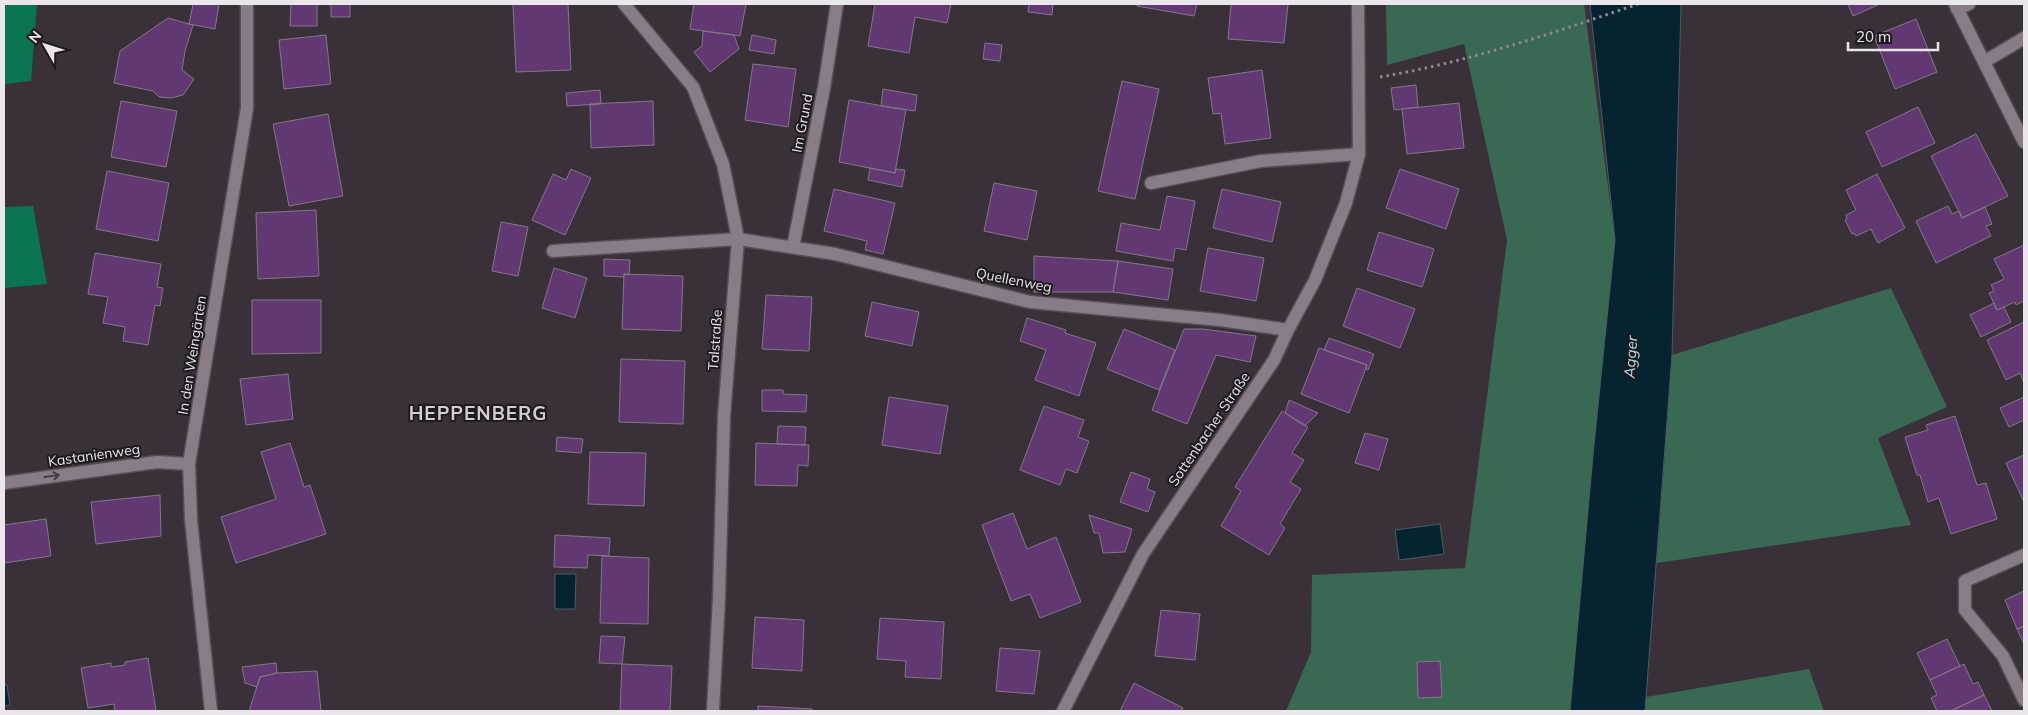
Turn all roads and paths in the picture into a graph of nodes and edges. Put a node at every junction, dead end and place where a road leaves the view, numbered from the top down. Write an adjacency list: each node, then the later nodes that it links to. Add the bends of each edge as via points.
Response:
1 (247, 4): 17 (street, In den Weingärten, via 247,108)
2 (624, 4): 13 (street, Talstraße, via 693,87 723,164)
3 (837, 4): 14 (street, Im Grund)
4 (1358, 4): 9 (street, Sottenbacher Straße)
5 (1638, 4): 9 (path, via 1546,35 1418,70)
6 (1960, 6): 8 (street)
7 (2024, 38): 8 (street)
8 (1984, 62): 10 (street)
9 (1360, 80): 11 (street, Sottenbacher Straße)
10 (2024, 142)
11 (1359, 154): 12 (street, via 1261,161); 16 (street, Sottenbacher Straße, via 1346,202 1315,280)
12 (1152, 183)
13 (738, 239): 14 (street, Quellenweg); 15 (street, Quellenweg); 22 (street, Talstraße, via 724,416 720,598)
14 (793, 247): 16 (street, Quellenweg, via 835,254 1030,302 1220,320)
15 (553, 252)
16 (1288, 330): 23 (street, Sottenbacher Straße, via 1274,360 1142,554)
17 (189, 464): 18 (street, Kastanienweg, one-way to 17, via 157,462); 21 (street, In den Weingärten, via 191,520)
18 (4, 483)
19 (2024, 555): 20 (street, via 1965,581 1965,610 2003,656)
20 (2024, 700)
21 (211, 711)
22 (713, 711)
23 (1063, 711)

